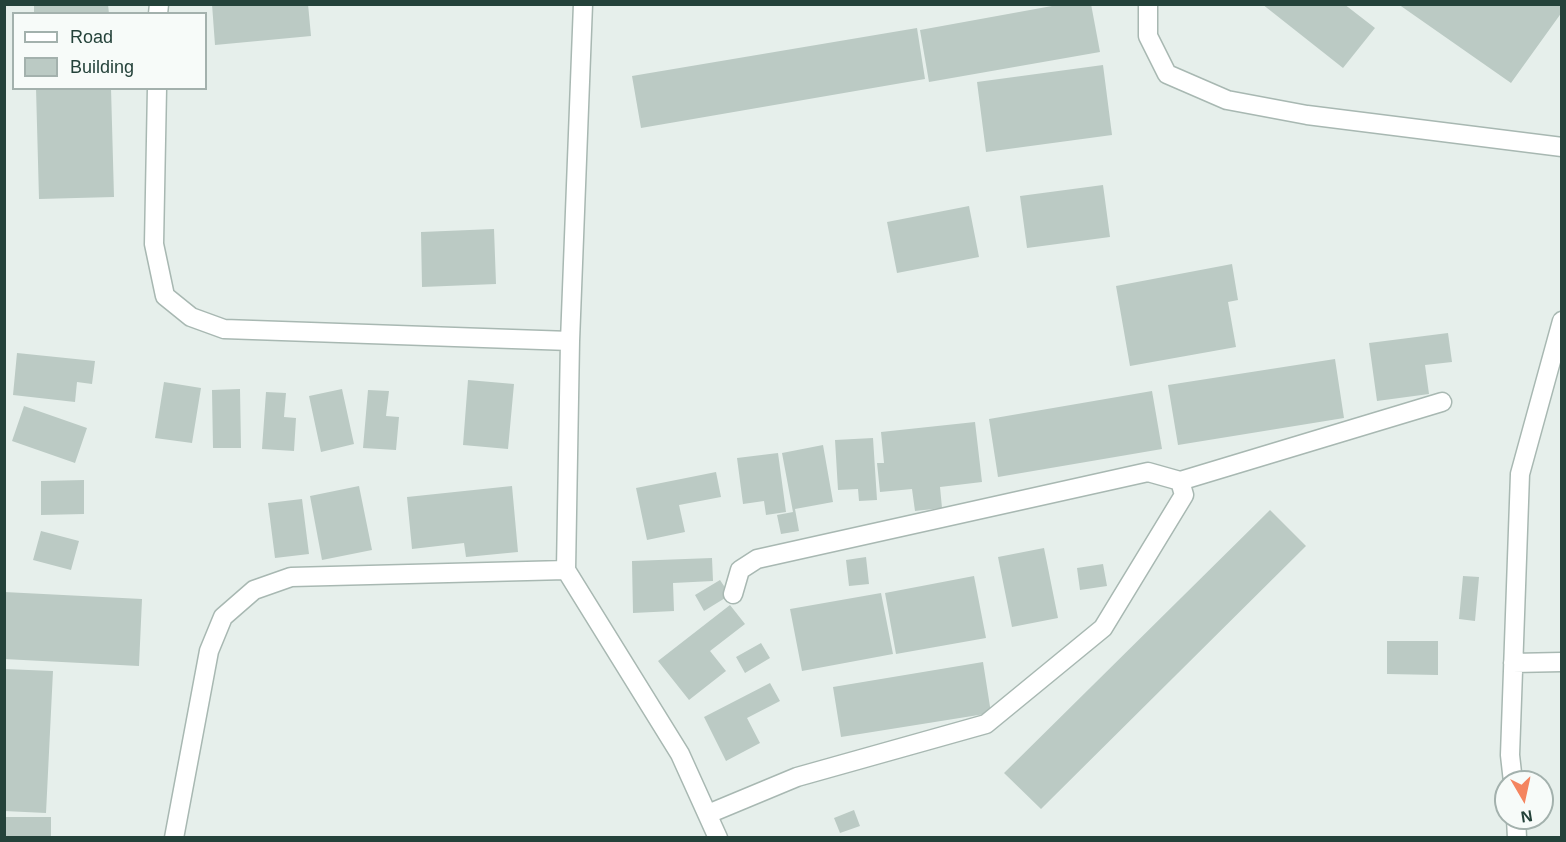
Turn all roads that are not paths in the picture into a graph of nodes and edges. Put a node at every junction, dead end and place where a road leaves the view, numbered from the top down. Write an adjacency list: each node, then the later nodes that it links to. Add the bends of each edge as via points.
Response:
1 (583, 4): 6 (street)
2 (1148, 4): 4 (street, via 1148,36 1167,74 1227,100 1307,115)
3 (157, 90): 6 (street, via 154,244 165,296 191,317 224,329)
4 (1562, 147)
5 (1562, 321): 12 (street, via 1520,474)
6 (570, 341): 9 (street)
7 (1443, 402): 8 (street)
8 (1180, 481): 10 (street, via 1148,472 757,558 740,570); 14 (street, via 1184,495 1103,628 986,724 797,777)
9 (566, 570): 14 (street, via 680,754); 15 (street, via 291,578 254,590 223,617 209,651)
10 (733, 594)
11 (1562, 662): 12 (street)
12 (1513, 663): 13 (street)
13 (1512, 770)
14 (708, 814): 16 (street)
15 (174, 837)
16 (718, 837)

